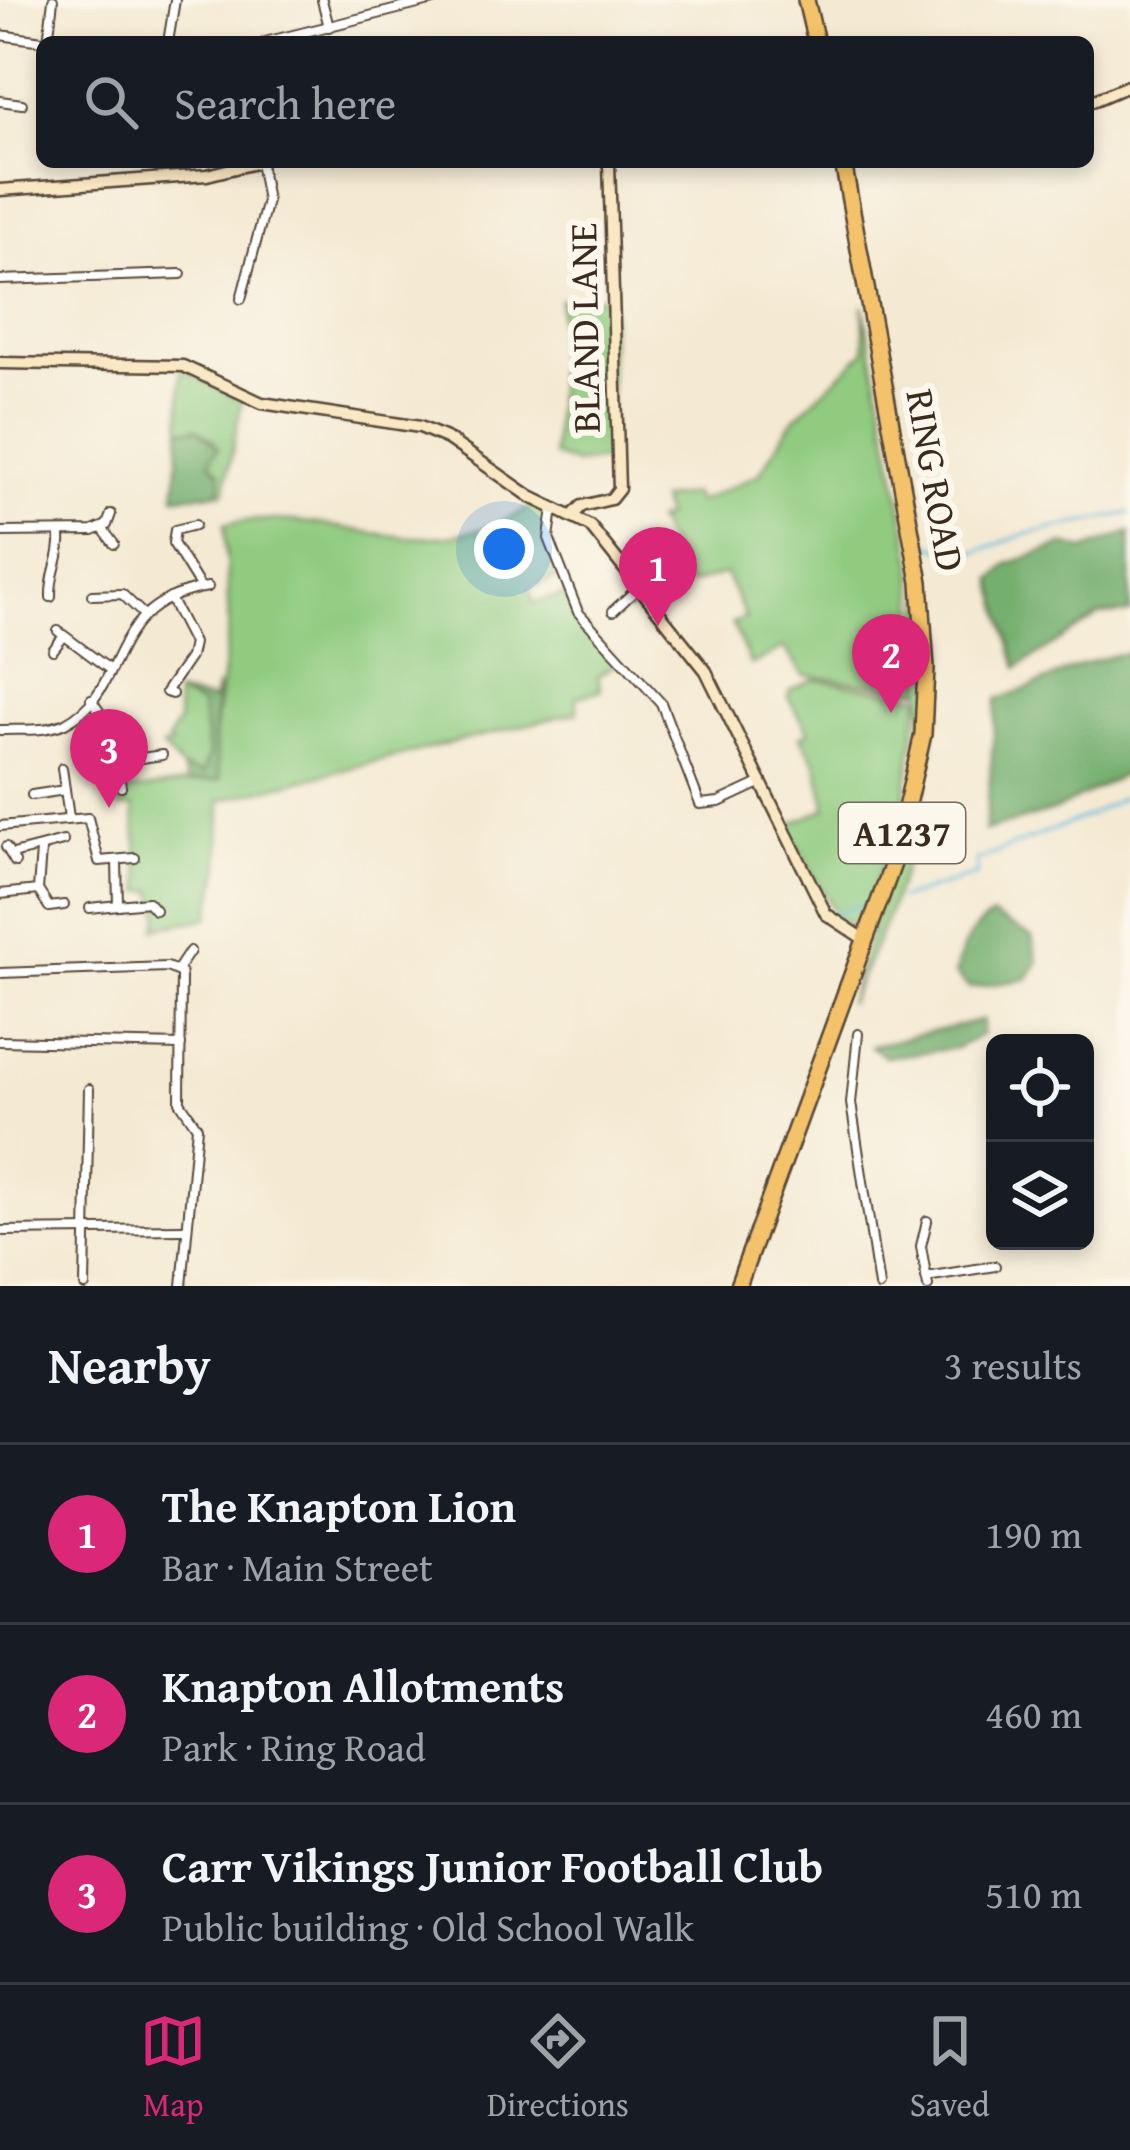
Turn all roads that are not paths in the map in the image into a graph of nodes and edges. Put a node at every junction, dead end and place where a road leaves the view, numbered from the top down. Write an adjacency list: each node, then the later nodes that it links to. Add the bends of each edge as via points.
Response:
1 (52, 0): 9 (street)
2 (176, 0): 10 (street)
3 (322, 0): 7 (street)
4 (434, 0): 7 (street)
5 (811, 0): 6 (highway); 14 (highway)
6 (810, 21): 12 (highway); 13 (highway)
7 (328, 27): 11 (street)
8 (0, 35): 15 (street)
9 (49, 36)
10 (169, 36)
11 (291, 36)
12 (807, 36)
13 (817, 36)
14 (819, 36)
15 (36, 40)
16 (1130, 85): 17 (street)
17 (1094, 100)
18 (0, 101): 19 (street)
19 (22, 104)
20 (236, 168): 25 (street)
21 (261, 168): 29 (street, via 267,201)
22 (609, 168): 33 (street, BLAND LANE, via 617,493)
23 (834, 168): 26 (highway)
24 (844, 168): 26 (highway, RING ROAD / A1237)
25 (0, 190)
26 (849, 197): 70 (highway, RING ROAD / A1237, via 907,497 926,668 912,799)
27 (181, 274): 28 (street)
28 (0, 280)
29 (241, 299)
30 (0, 363): 31 (street, via 183,366 262,403 430,430)
31 (554, 508): 33 (street); 53 (street, via 549,538 578,612 661,704 697,801 719,802)
32 (112, 514): 35 (street)
33 (572, 516): 39 (street, via 603,537)
34 (195, 525): 42 (street, via 174,528 178,556 205,588)
35 (102, 528): 37 (street); 38 (street)
36 (0, 532): 37 (street)
37 (60, 533): 40 (street)
38 (114, 544)
39 (638, 588): 43 (street, via 617,607); 53 (street, via 693,650)
40 (51, 596)
41 (99, 596): 44 (street, via 122,594)
42 (170, 598): 44 (street); 47 (street, via 194,648)
43 (628, 612)
44 (144, 615): 46 (street)
45 (53, 650): 46 (street, via 61,634)
46 (109, 670): 48 (street)
47 (166, 692)
48 (91, 699): 49 (street, via 58,726); 51 (street, via 111,729)
49 (0, 730)
50 (162, 755): 51 (street)
51 (114, 762): 54 (street)
52 (62, 768): 55 (street)
53 (764, 781): 70 (street, via 823,909)
54 (121, 787)
55 (65, 790): 56 (street); 57 (street)
56 (32, 795)
57 (69, 818): 58 (street); 63 (street, via 91,820 99,861)
58 (0, 826)
59 (64, 841): 60 (street)
60 (41, 849): 61 (street); 64 (street)
61 (11, 854)
62 (135, 858): 63 (street)
63 (117, 861): 67 (street)
64 (38, 890): 65 (street); 66 (street, via 48,911)
65 (0, 894)
66 (64, 905)
67 (118, 905): 68 (street); 69 (street, via 148,902)
68 (90, 908)
69 (155, 910)
70 (864, 939): 86 (highway, RING ROAD / A1237)
71 (190, 951): 72 (street)
72 (178, 969): 73 (street); 76 (street)
73 (0, 973)
74 (858, 1034): 87 (street, via 851,1103)
75 (0, 1041): 76 (street)
76 (181, 1045): 79 (street, via 180,1102 197,1127)
77 (89, 1089): 80 (street)
78 (927, 1221): 83 (street)
79 (184, 1229): 80 (street); 85 (street)
80 (86, 1230): 81 (street); 84 (street)
81 (0, 1231)
82 (995, 1265): 83 (street)
83 (927, 1282)
84 (85, 1286)
85 (182, 1286)
86 (738, 1286)
87 (879, 1286)

